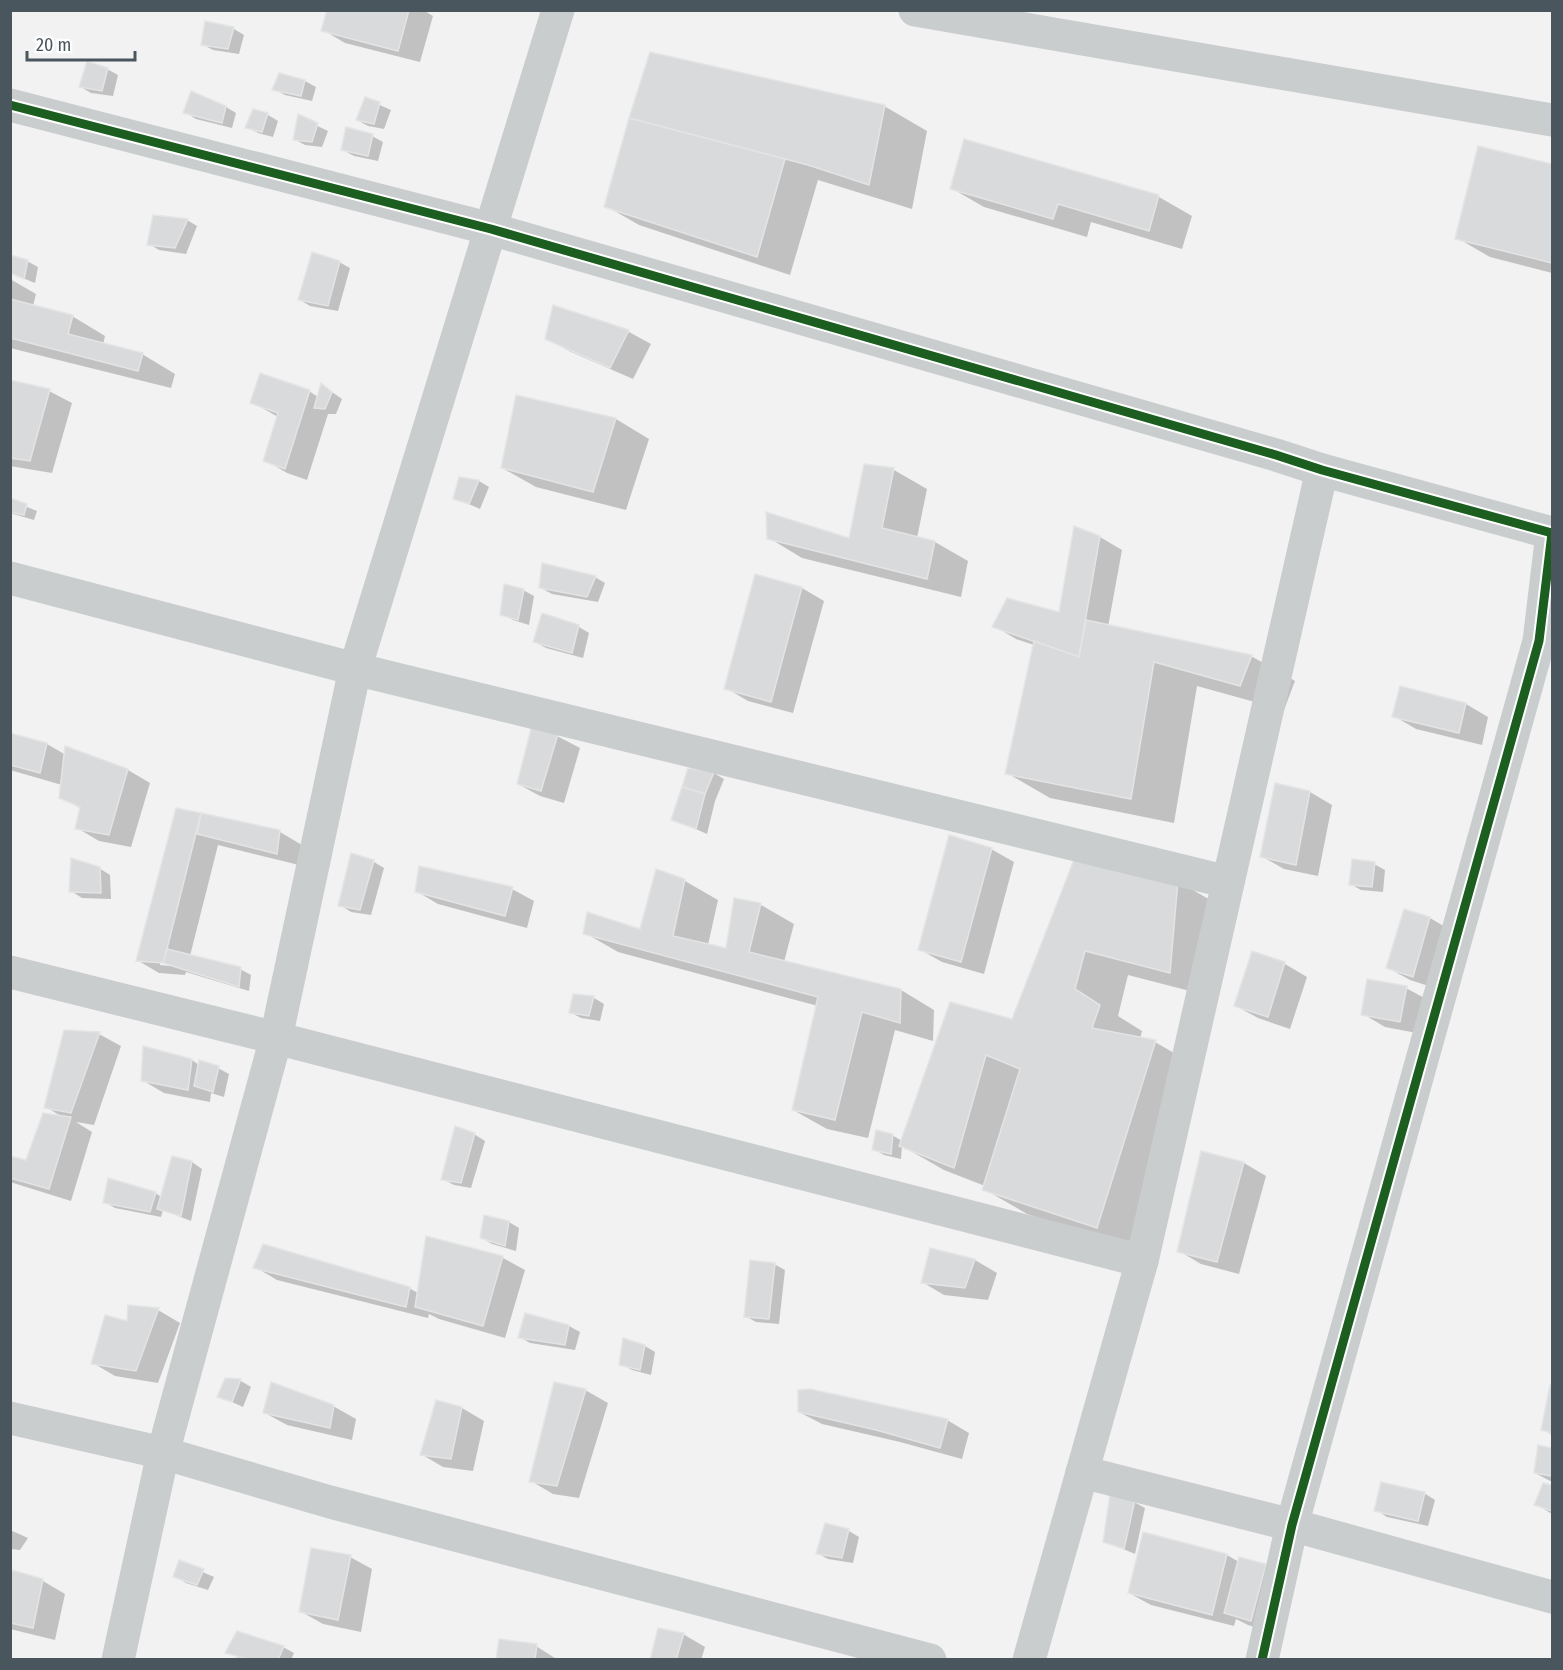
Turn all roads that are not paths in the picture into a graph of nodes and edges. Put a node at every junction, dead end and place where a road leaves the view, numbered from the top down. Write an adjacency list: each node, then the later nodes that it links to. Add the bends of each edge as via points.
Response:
1 (558, 10): 5 (street)
2 (915, 10): 4 (street)
3 (10, 105): 5 (street)
4 (1552, 120)
5 (492, 229): 6 (street); 9 (street)
6 (1322, 470): 7 (street); 10 (street)
7 (1552, 533): 17 (street, via 1539,641)
8 (10, 578): 9 (street)
9 (355, 669): 10 (street); 12 (street)
10 (1228, 882): 13 (street)
11 (10, 972): 12 (street)
12 (276, 1038): 13 (street); 15 (street)
13 (1142, 1261): 16 (street)
14 (10, 1418): 15 (street)
15 (163, 1453): 19 (street); 20 (street, via 330,1502)
16 (1082, 1472): 17 (street); 21 (street)
17 (1292, 1525): 18 (street); 22 (street)
18 (1552, 1597)
19 (118, 1659)
20 (930, 1659)
21 (1029, 1659)
22 (1262, 1659)

